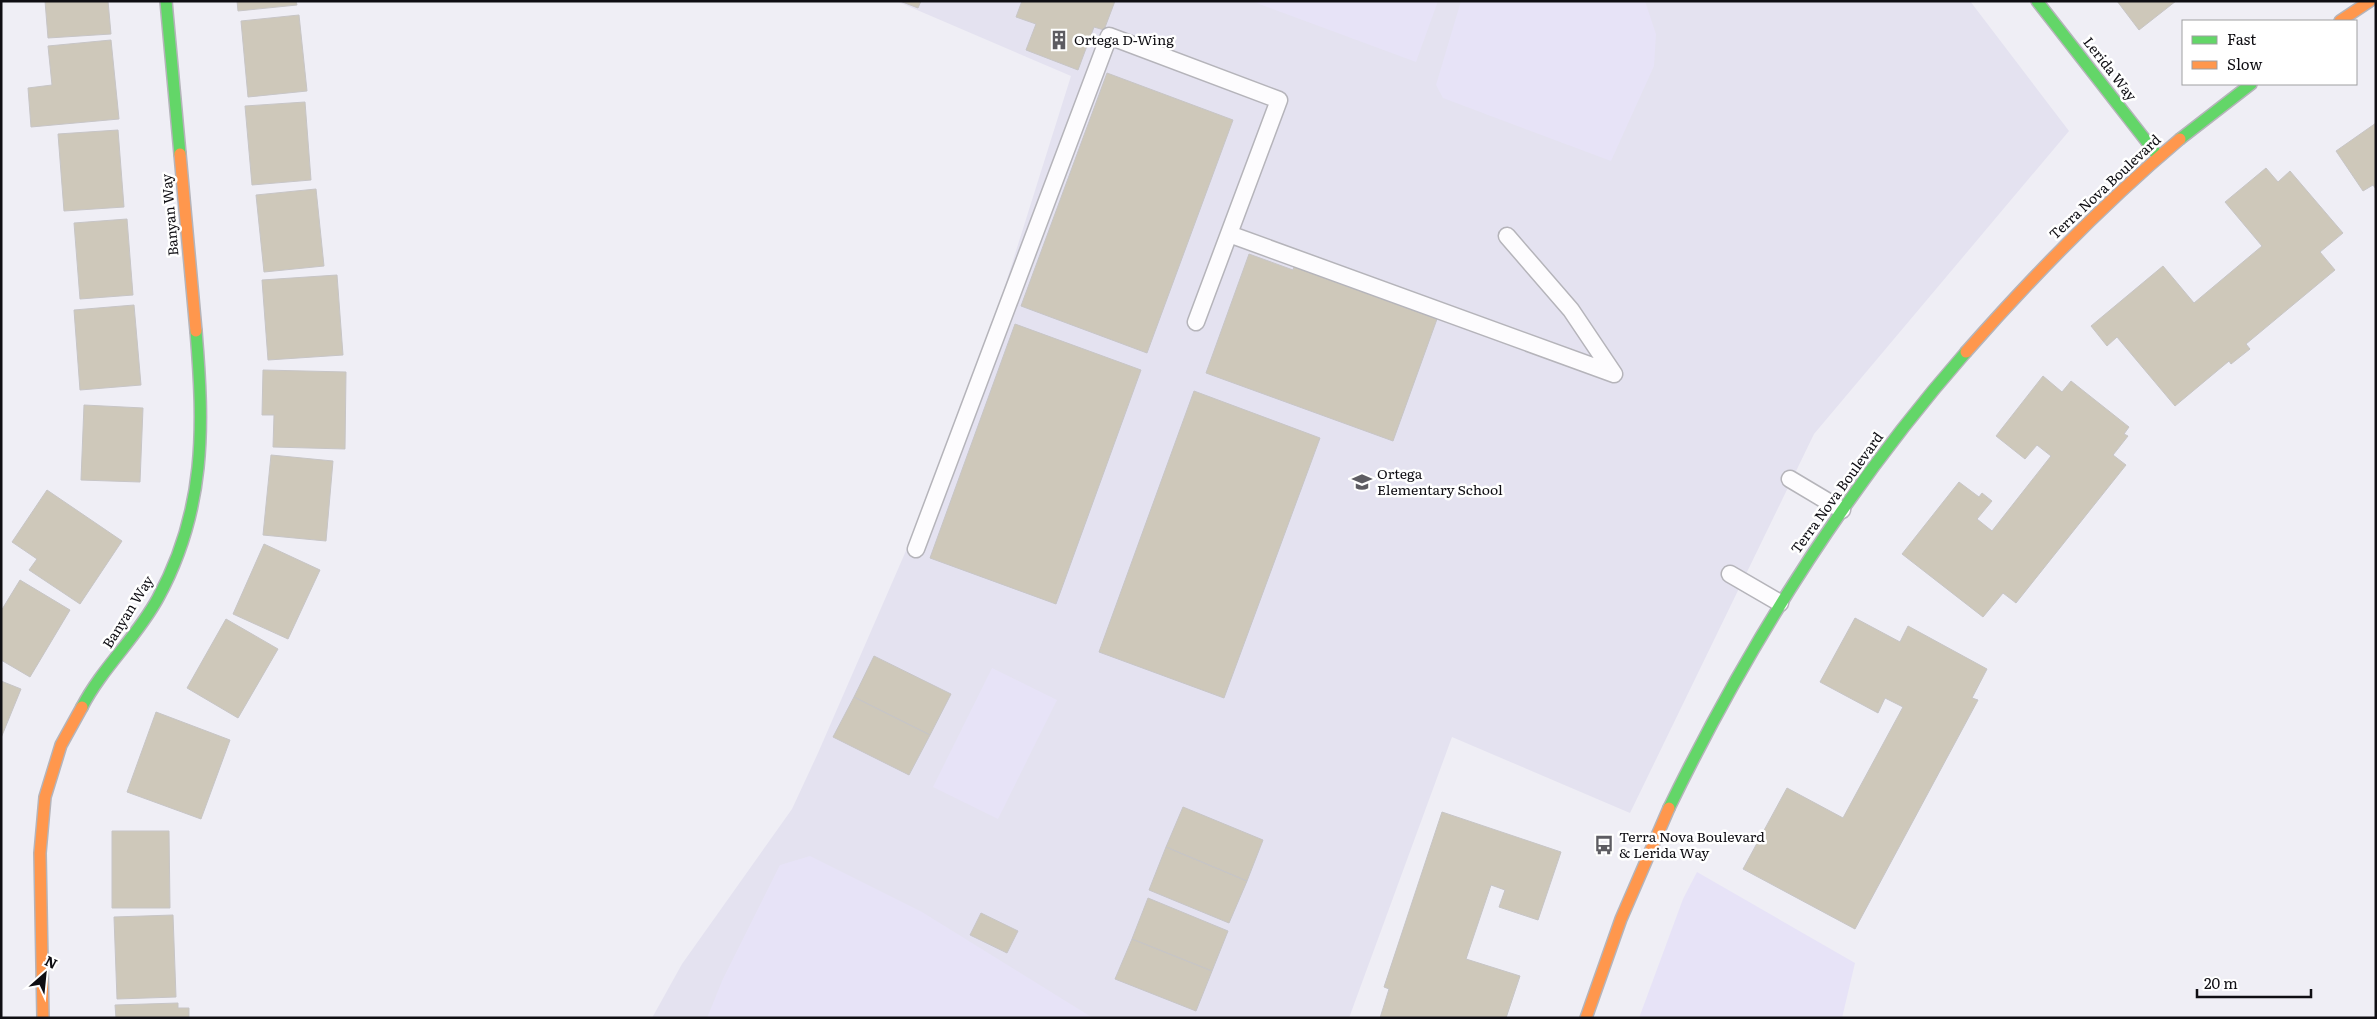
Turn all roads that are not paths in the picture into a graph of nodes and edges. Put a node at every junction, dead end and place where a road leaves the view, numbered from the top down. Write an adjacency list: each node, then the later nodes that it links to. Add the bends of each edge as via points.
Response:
1 (166, 1): 15 (street, Banyan Way, via 201,392 201,447 195,499 179,552 158,598 89,694 61,745 45,797 40,853)
2 (2037, 1): 6 (street, Lerida Way)
3 (2370, 1): 4 (street)
4 (2342, 20)
5 (2250, 85): 6 (street, Terra Nova Boulevard)
6 (2158, 156): 11 (street, Terra Nova Boulevard, via 2096,212 1980,334 1912,415)
7 (1229, 234): 8 (lane, via 1614,374 1571,310); 9 (lane); 12 (lane, via 1280,100 1109,36)
8 (1507, 236)
9 (1196, 322)
10 (1790, 479): 11 (lane)
11 (1842, 510): 14 (street, Terra Nova Boulevard)
12 (916, 549)
13 (1730, 574): 14 (lane)
14 (1780, 603): 16 (street, Terra Nova Boulevard, via 1706,730 1664,817 1626,904)
15 (43, 1018)
16 (1586, 1018)

